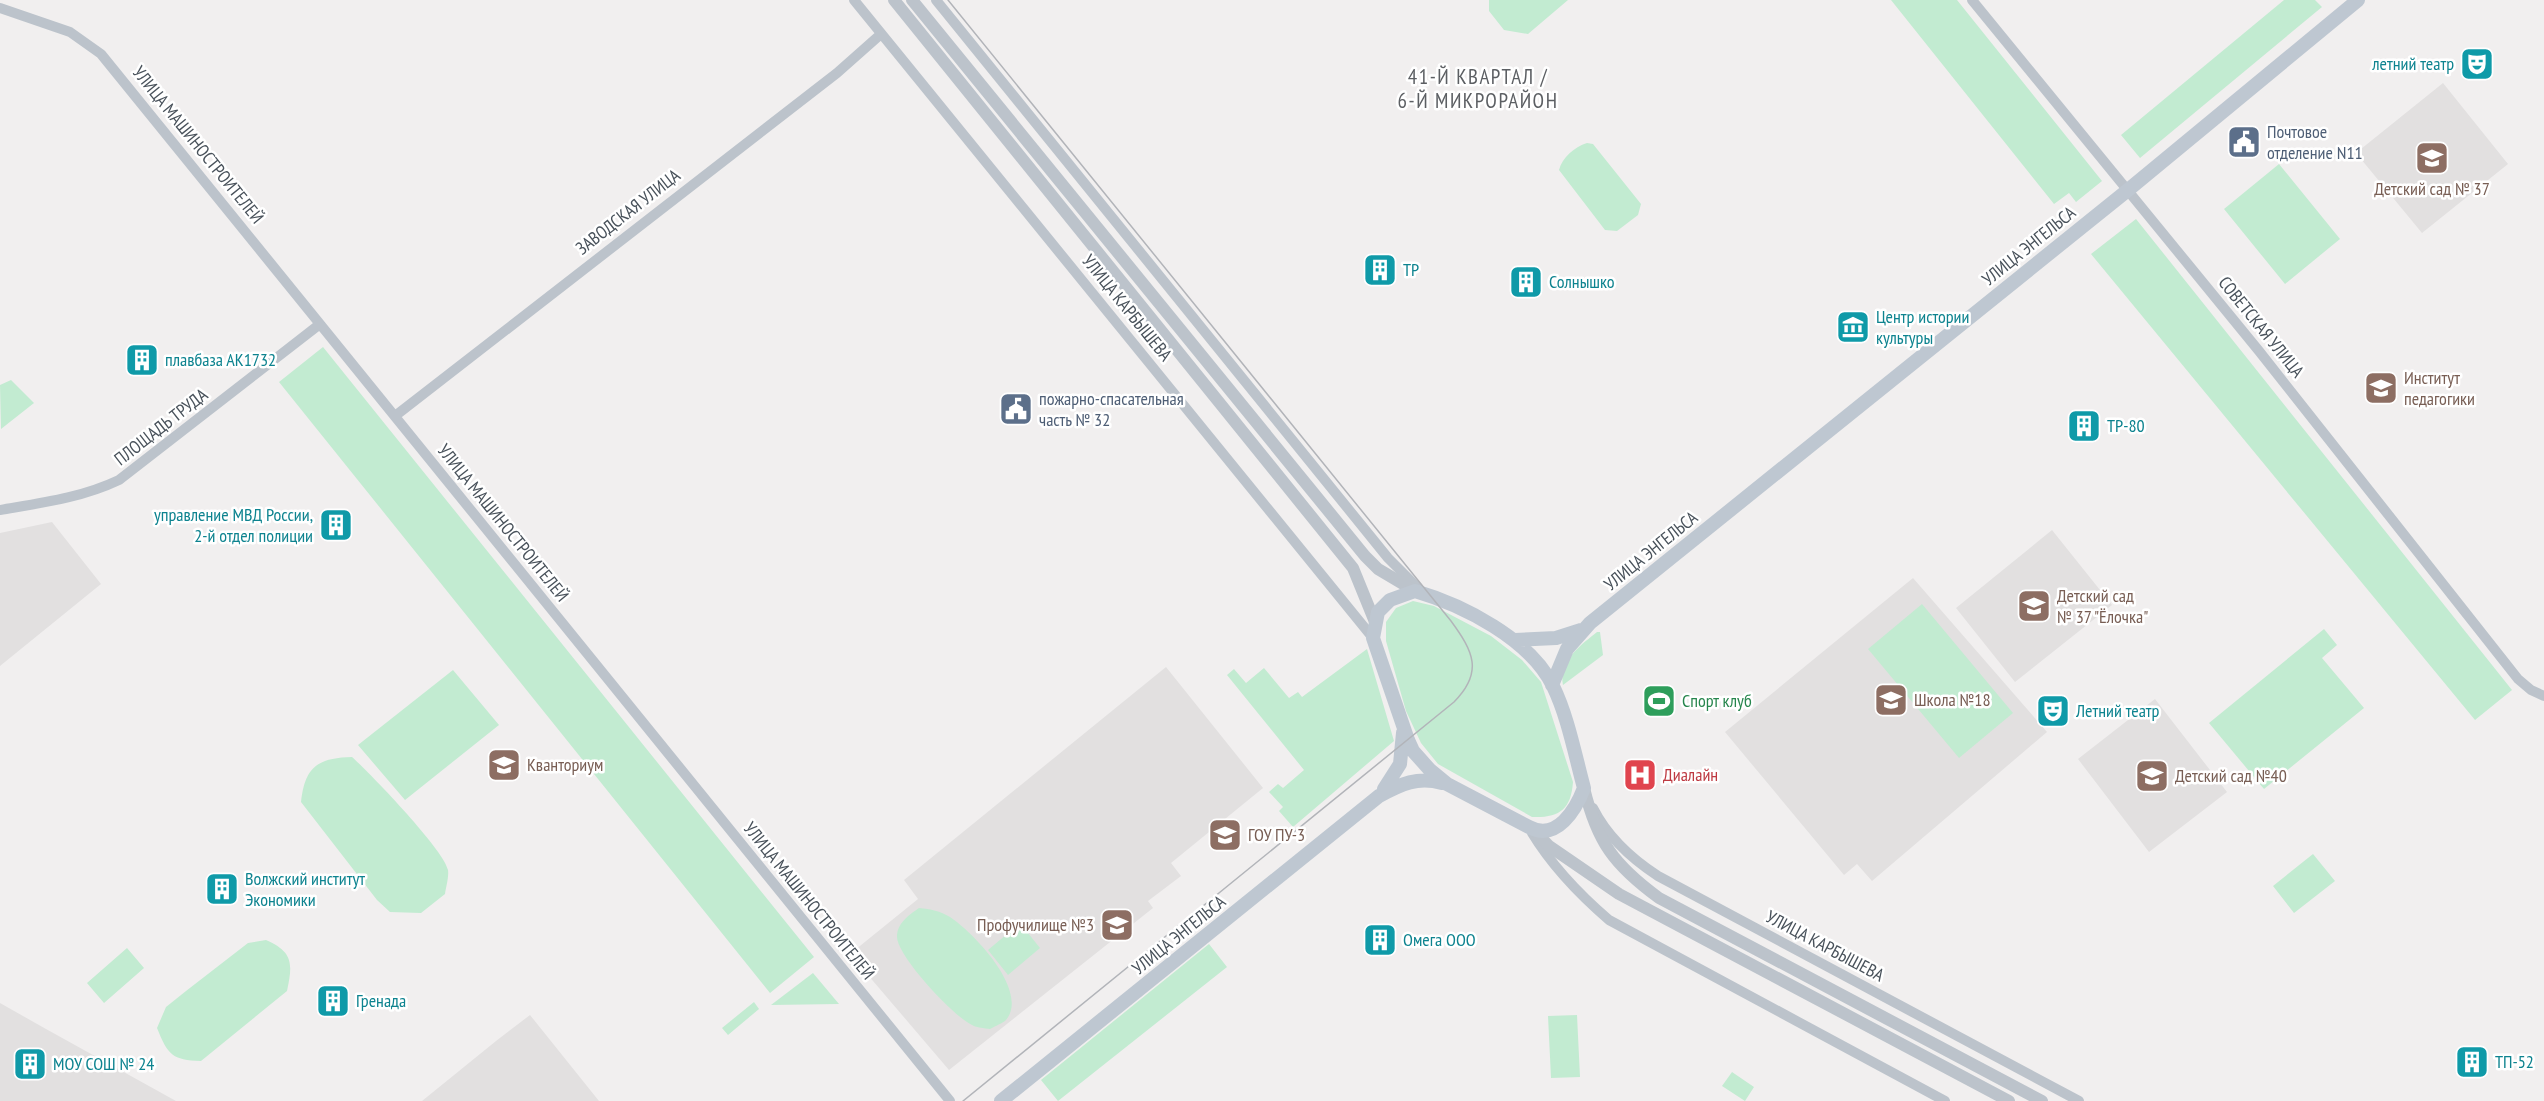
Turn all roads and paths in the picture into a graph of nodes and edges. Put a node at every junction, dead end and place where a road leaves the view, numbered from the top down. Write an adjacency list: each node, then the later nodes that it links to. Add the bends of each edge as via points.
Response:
1 (854, 0): 8 (street, УЛИЦА КАРБЫШЕВА)
2 (894, 0): 14 (street, УЛИЦА КАРБЫШЕВА, via 1353,568)
3 (912, 0): 13 (street, УЛИЦА КАРБЫШЕВА, via 1365,556 1378,569)
4 (936, 0): 13 (street, УЛИЦА КАРБЫШЕВА)
5 (1972, 0): 9 (street, СОВЕТСКАЯ УЛИЦА)
6 (2358, 0): 9 (main road, УЛИЦА ЭНГЕЛЬСА)
7 (0, 8): 10 (street, УЛИЦА МАШИНОСТРОИТЕЛЕЙ, via 70,32 101,54)
8 (881, 34): 11 (street, ЗАВОДСКАЯ УЛИЦА); 16 (street, УЛИЦА КАРБЫШЕВА)
9 (2128, 190): 15 (main road, УЛИЦА ЭНГЕЛЬСА); 19 (street, СОВЕТСКАЯ УЛИЦА, via 2334,444 2518,680)
10 (320, 324): 11 (street, УЛИЦА МАШИНОСТРОИТЕЛЕЙ); 12 (street, ПЛОЩАДЬ ТРУДА, via 119,480 55,501)
11 (395, 416): 25 (street, УЛИЦА МАШИНОСТРОИТЕЛЕЙ)
12 (0, 510)
13 (1420, 593): 14 (main road, via 1390,600); 17 (main road, УЛИЦА КАРБЫШЕВА, via 1440,599)
14 (1374, 622): 16 (main road, УЛИЦА КАРБЫШЕВА)
15 (1581, 630): 17 (main road, УЛИЦА ЭНГЕЛЬСА, via 1556,638); 18 (main road, УЛИЦА ЭНГЕЛЬСА, via 1559,665)
16 (1373, 638): 20 (main road, УЛИЦА КАРБЫШЕВА)
17 (1515, 639): 18 (main road, УЛИЦА КАРБЫШЕВА)
18 (1552, 685): 22 (main road, УЛИЦА КАРБЫШЕВА)
19 (2544, 696)
20 (1403, 731): 21 (main road, УЛИЦА КАРБЫШЕВА, via 1413,751); 23 (main road, УЛИЦА ЭНГЕЛЬСА, via 1397,772)
21 (1447, 784): 23 (main road, УЛИЦА ЭНГЕЛЬСА, via 1416,779); 24 (main road, УЛИЦА КАРБЫШЕВА)
22 (1584, 788): 24 (main road, via 1570,817 1557,827); 29 (street, УЛИЦА КАРБЫШЕВА, via 1592,822 1610,853 1631,877 1659,898); 30 (street, УЛИЦА КАРБЫШЕВА, via 1598,817 1618,843 1658,876)
23 (1379, 796): 26 (main road, УЛИЦА ЭНГЕЛЬСА)
24 (1532, 828): 27 (street, via 1542,849 1609,920); 28 (street, УЛИЦА КАРБЫШЕВА, via 1549,846 1619,894)
25 (950, 1101)
26 (1000, 1101)
27 (1945, 1101)
28 (2009, 1101)
29 (2042, 1101)
30 (2079, 1101)

